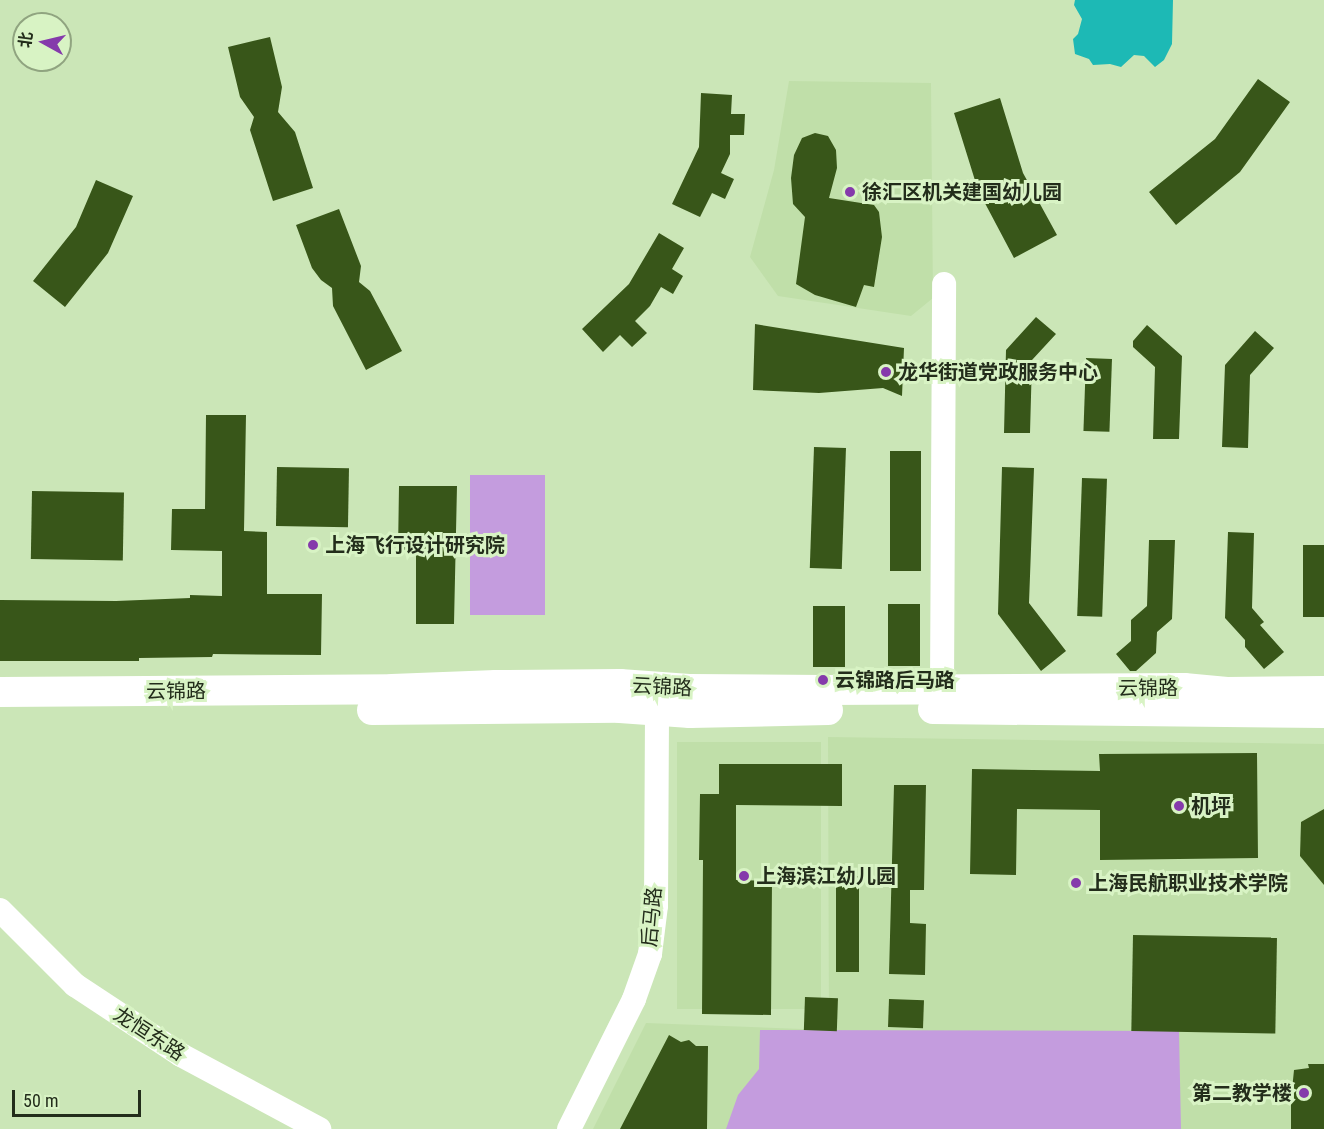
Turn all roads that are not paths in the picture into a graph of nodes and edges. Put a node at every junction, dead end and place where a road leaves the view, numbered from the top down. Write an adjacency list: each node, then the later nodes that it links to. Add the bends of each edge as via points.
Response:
1 (944, 284): 2 (street)
2 (942, 688): 3 (main road, 云锦路); 5 (main road, 云锦路)
3 (1324, 691)
4 (0, 692): 5 (main road, 云锦路, via 496,685)
5 (657, 698): 6 (main road, 云锦路, via 620,708); 7 (main road, 云锦路, via 690,713 932,709); 10 (street, 后马路, via 656,906 650,954 634,999)
6 (0, 712)
7 (1324, 713)
8 (0, 910): 9 (street, 龙恒东路, via 75,985 181,1055)
9 (319, 1129)
10 (569, 1129)

